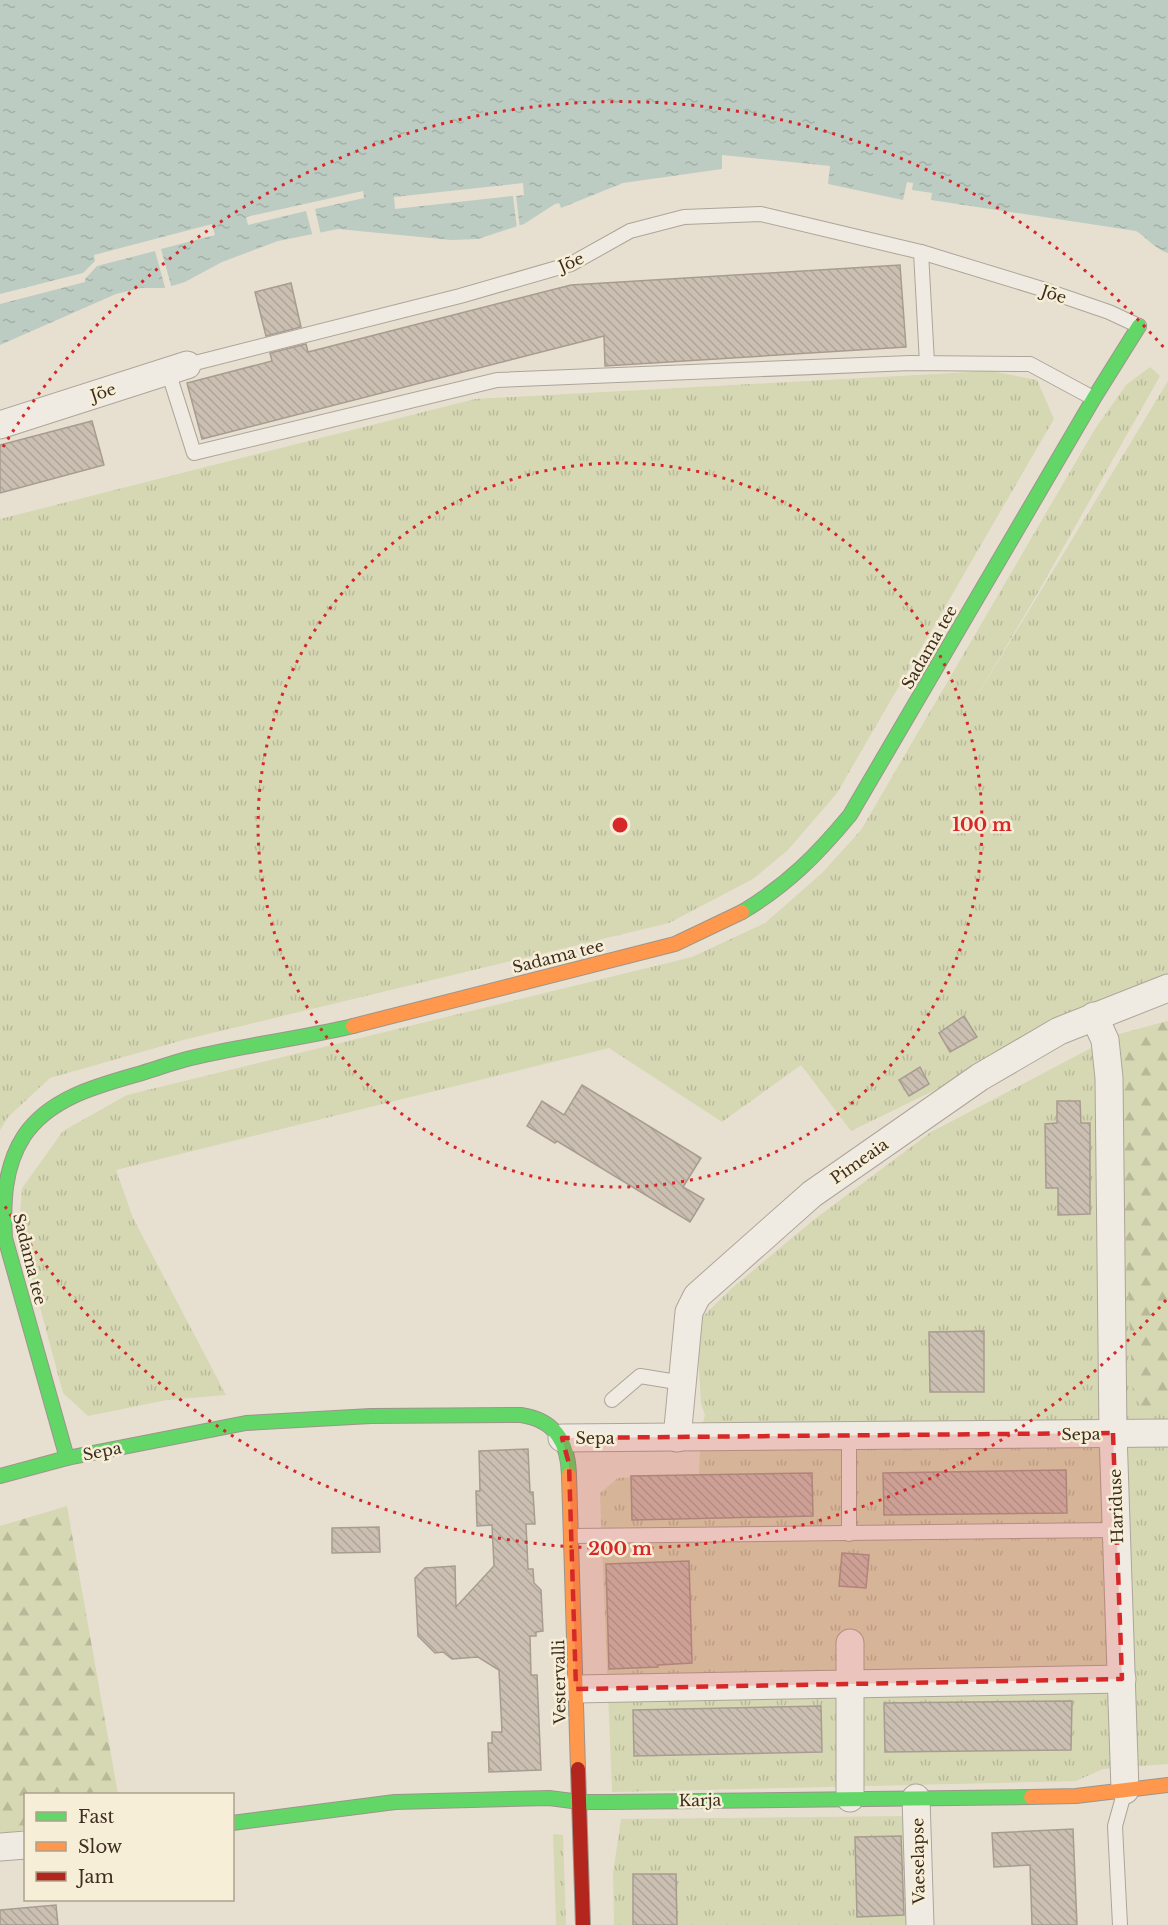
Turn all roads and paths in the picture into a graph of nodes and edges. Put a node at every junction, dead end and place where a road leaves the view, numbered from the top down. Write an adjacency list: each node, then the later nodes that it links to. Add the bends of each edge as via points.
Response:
1 (921, 252): 2 (lane, Jõe, via 1109,312); 3 (lane); 4 (lane, Jõe, via 761,214 684,217 630,231 571,264)
2 (1139, 326): 5 (street, Sadama tee)
3 (927, 363): 4 (lane, via 496,380 194,453); 5 (lane, via 1029,364)
4 (178, 368): 6 (street, Jõe)
5 (1094, 398): 16 (street, Sadama tee, via 850,815 805,866 752,907 675,944 339,1029 192,1059 104,1084 66,1100 33,1125 6,1172 1,1216)
6 (0, 425)
7 (1168, 988): 8 (street, Pimeaia)
8 (1094, 1016): 9 (street, Pimeaia, via 1059,1031 960,1090 812,1194 721,1273 697,1296 689,1311); 11 (street, Hariduse, via 1105,1040 1109,1078)
9 (683, 1383): 10 (lane, via 640,1376); 15 (street, Pimeaia)
10 (612, 1400)
11 (1113, 1433): 12 (street, Sepa); 13 (street, Sepa); 18 (street, Hariduse)
12 (1168, 1433)
13 (849, 1437): 15 (street, Sepa); 19 (lane)
14 (562, 1438): 15 (street, Sepa); 16 (street, Sepa, via 532,1416 371,1416 246,1423); 20 (street, Vestervalli, via 569,1464)
15 (677, 1438)
16 (67, 1458): 17 (street, Sepa)
17 (0, 1476)
18 (1117, 1530): 19 (lane); 22 (street, Hariduse)
19 (849, 1534): 20 (lane)
20 (572, 1536): 24 (street, Vestervalli)
21 (850, 1643): 23 (street)
22 (1122, 1679): 23 (street); 26 (street, Hariduse)
23 (850, 1683): 24 (street); 27 (street)
24 (576, 1689): 29 (street, Vestervalli)
25 (1168, 1785): 26 (street, Karja)
26 (1125, 1790): 28 (street, Karja, via 1076,1796); 35 (lane, Hariduse, via 1115,1826)
27 (850, 1798): 28 (street, Karja); 29 (street, Karja)
28 (916, 1798): 34 (street, Vaeselapse)
29 (580, 1802): 30 (street, Karja, via 549,1798 395,1802); 33 (street, Vestervalli)
30 (234, 1823)
31 (24, 1845): 32 (street)
32 (0, 1847)
33 (583, 1925)
34 (920, 1925)
35 (1120, 1925)

